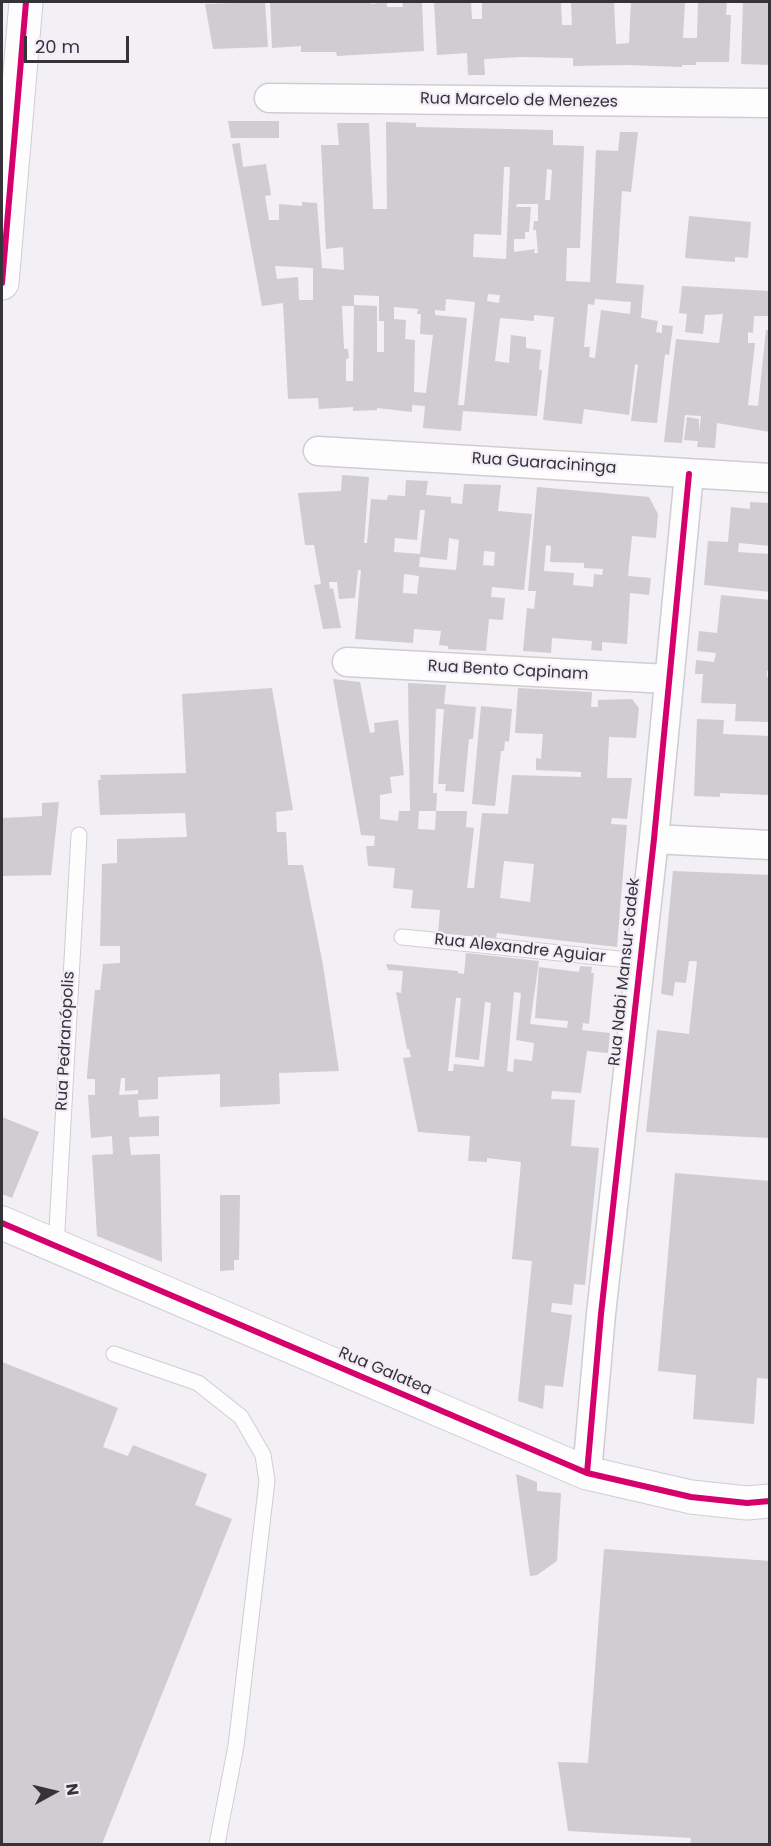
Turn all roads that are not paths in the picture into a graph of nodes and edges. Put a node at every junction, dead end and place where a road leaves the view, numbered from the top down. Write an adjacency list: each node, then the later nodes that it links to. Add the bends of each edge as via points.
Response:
1 (26, 2): 4 (street)
2 (269, 98): 3 (street, Rua Marcelo de Menezes)
3 (770, 103)
4 (2, 283)
5 (318, 451): 6 (street, Rua Guaracininga)
6 (688, 474): 7 (street, Rua Guaracininga); 9 (street, Rua Nabi Mansur Sadek)
7 (770, 478)
8 (347, 662): 9 (street, Rua Bento Capinam)
9 (668, 679): 11 (street, Rua Nabi Mansur Sadek)
10 (79, 835): 16 (lane, Rua Pedranópolis)
11 (654, 839): 12 (street); 14 (street, Rua Nabi Mansur Sadek)
12 (770, 845)
13 (402, 937): 14 (lane, Rua Alexandre Aguiar)
14 (639, 961): 18 (street, Rua Nabi Mansur Sadek)
15 (2, 1223): 16 (street, Rua Galatea)
16 (56, 1248): 18 (street, Rua Galatea)
17 (114, 1354): 20 (lane, via 198,1383 242,1417 263,1455 267,1481 239,1723)
18 (587, 1473): 19 (street, Rua Galatea, via 691,1497 747,1503)
19 (770, 1501)
20 (217, 1845)

